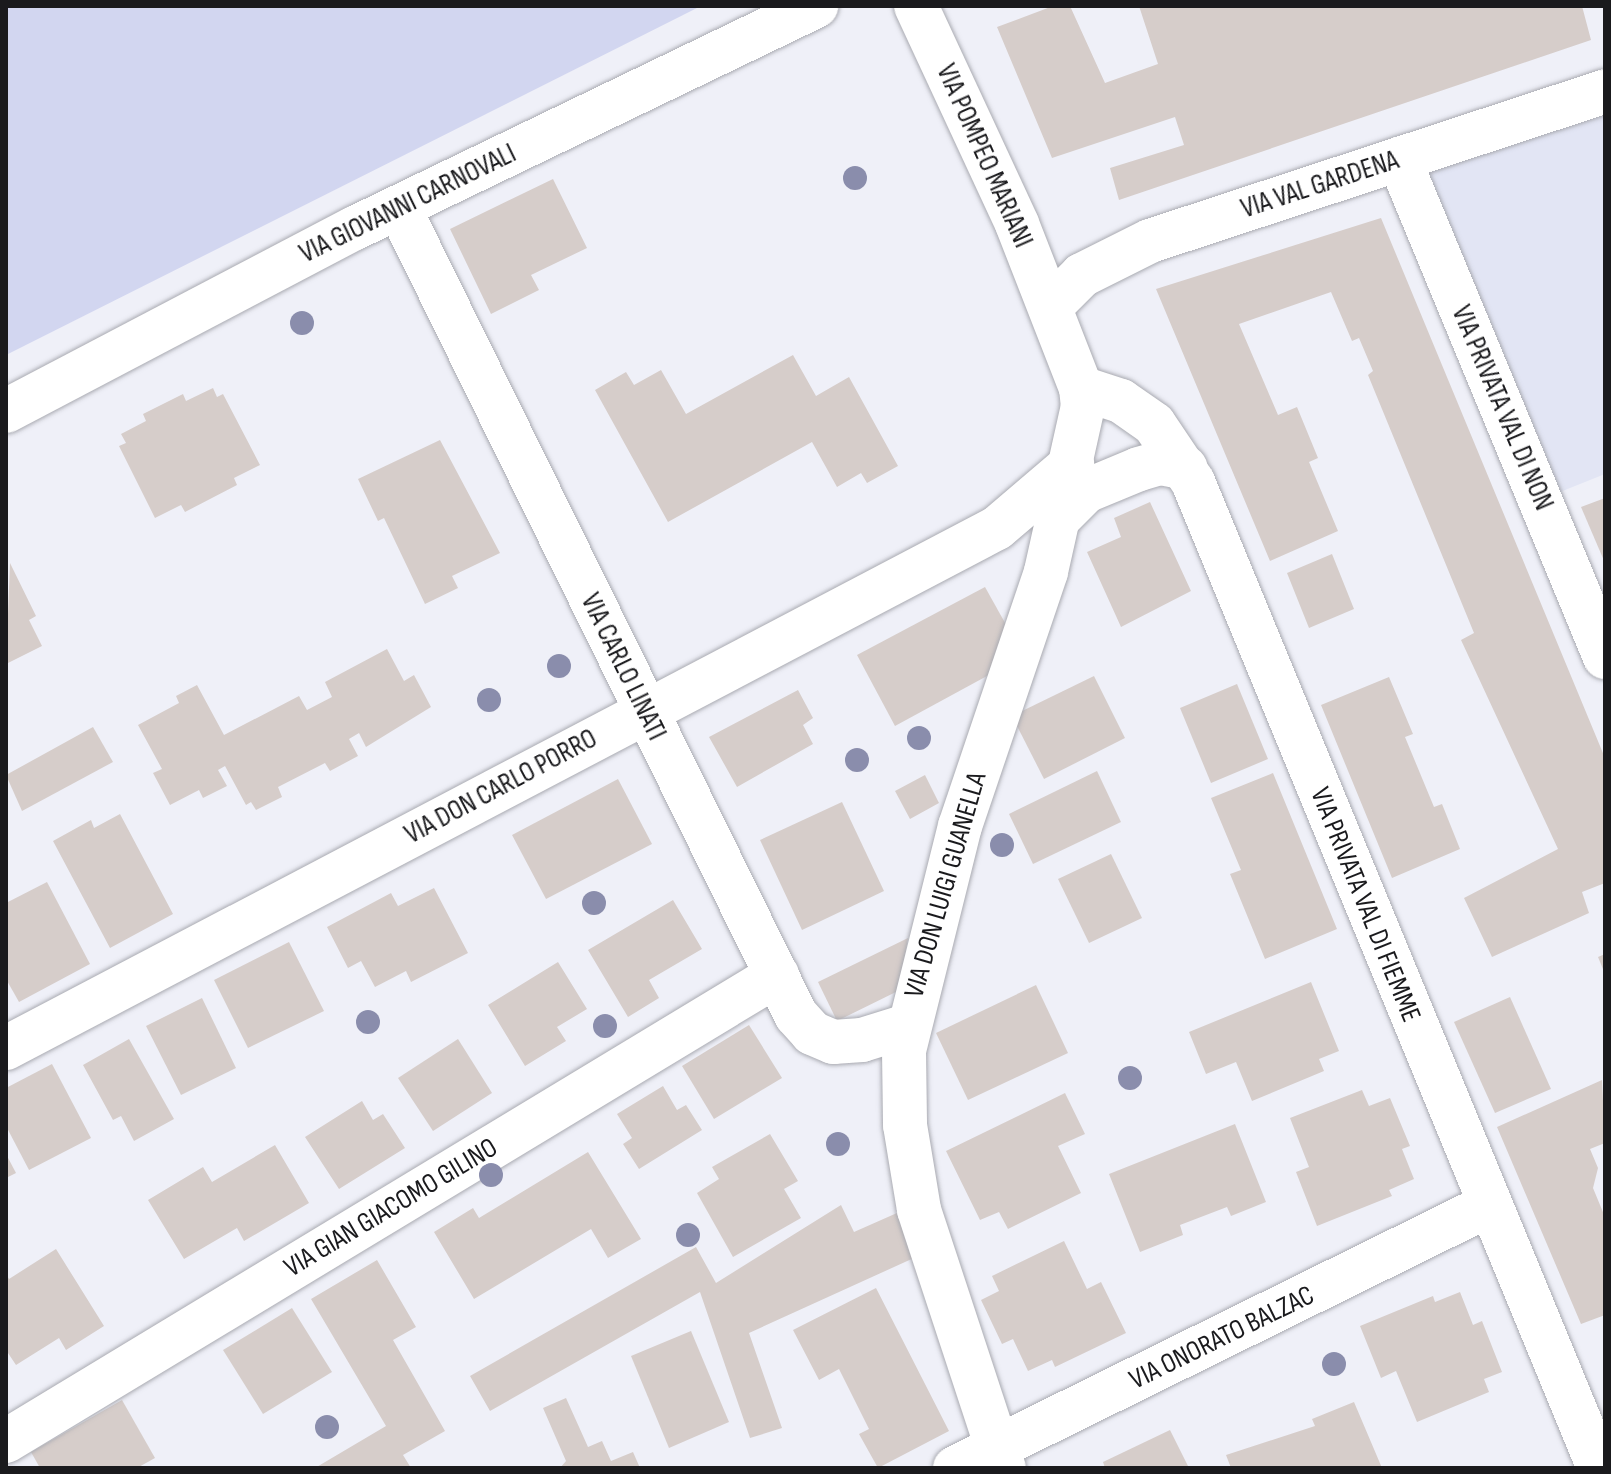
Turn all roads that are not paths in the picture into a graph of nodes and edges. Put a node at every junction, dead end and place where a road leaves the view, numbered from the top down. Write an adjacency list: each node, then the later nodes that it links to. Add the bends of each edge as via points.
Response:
1 (816, 6): 5 (street, VIA GIOVANNI CARNOVALI)
2 (916, 6): 6 (street, VIA POMPEO MARIANI)
3 (1605, 91): 4 (street, VIA VAL GARDENA)
4 (1399, 159): 6 (street, VIA VAL GARDENA, via 1124,251 1082,275); 14 (street, VIA PRIVATA VAL DI NON)
5 (399, 208): 8 (street, VIA GIOVANNI CARNOVALI); 15 (street, VIA CARLO LINATI)
6 (1051, 306): 7 (street, VIA DON LUIGI GUANELLA)
7 (1081, 388): 9 (street, VIA DON LUIGI GUANELLA); 10 (street, VIA PRIVATA VAL DI FIEMME, via 1139,411)
8 (6, 411)
9 (1072, 464): 11 (street, VIA DON LUIGI GUANELLA); 12 (street, VIA DON CARLO PORRO)
10 (1186, 468): 11 (street, via 1160,463 1116,478 1074,500); 19 (street, VIA PRIVATA VAL DI FIEMME)
11 (1061, 516): 13 (street, VIA DON LUIGI GUANELLA)
12 (997, 528): 13 (street, via 1021,538); 15 (street, VIA DON CARLO PORRO)
13 (1046, 572): 17 (street, VIA DON LUIGI GUANELLA, via 975,777)
14 (1605, 657)
15 (644, 713): 16 (street, VIA CARLO LINATI); 18 (street, VIA DON CARLO PORRO)
16 (777, 975): 17 (street, VIA CARLO LINATI, via 796,1015 822,1039 846,1043); 20 (street, VIA GIAN GIACOMO GILINO)
17 (907, 1026): 21 (street, VIA DON LUIGI GUANELLA, via 903,1085 912,1179)
18 (6, 1048)
19 (1487, 1206): 21 (street, VIA ONORATO BALZAC); 23 (street, VIA PRIVATA VAL DI FIEMME)
20 (6, 1441)
21 (1000, 1459): 22 (street, VIA ONORATO BALZAC)
22 (955, 1468)
23 (1599, 1468)

